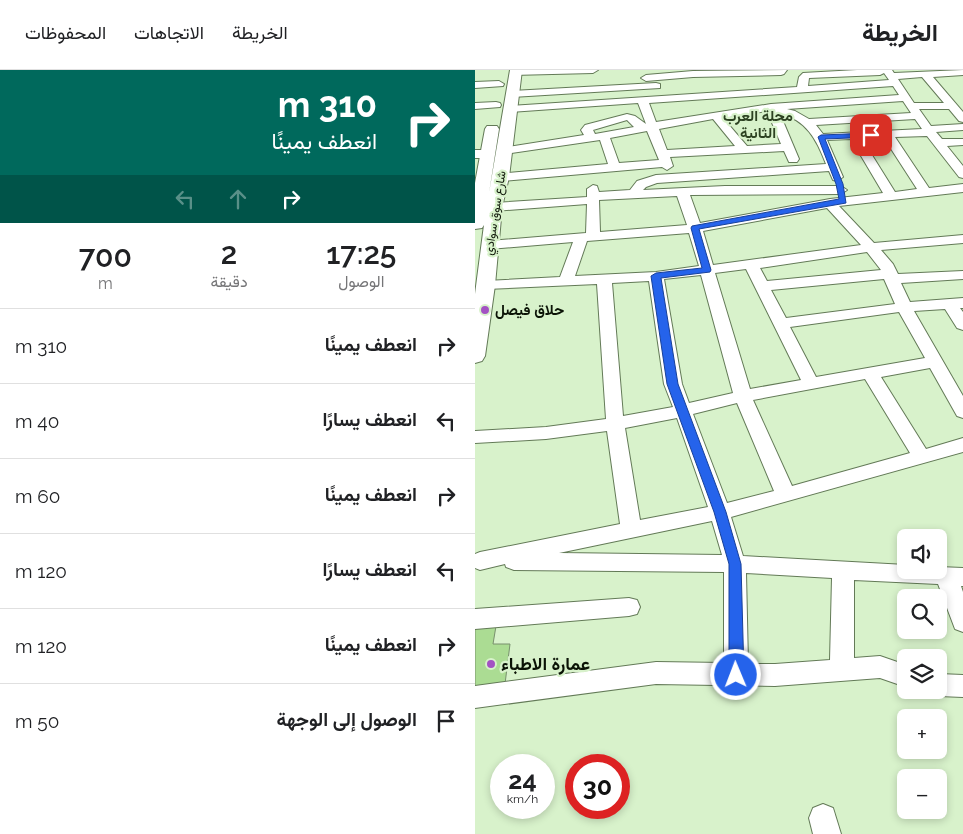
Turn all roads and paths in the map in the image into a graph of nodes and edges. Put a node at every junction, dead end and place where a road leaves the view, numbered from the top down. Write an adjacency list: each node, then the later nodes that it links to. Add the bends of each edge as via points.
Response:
1 (593, 70): 14 (street)
2 (782, 70): 5 (street)
3 (845, 71): 9 (street); 15 (street, via 807,75)
4 (693, 72): 5 (street); 6 (street)
5 (768, 72): 16 (street)
6 (665, 73): 10 (street)
7 (925, 74): 8 (street); 9 (street); 21 (street)
8 (962, 74)
9 (890, 75): 15 (street); 19 (street)
10 (645, 78): 12 (street); 14 (street)
11 (721, 82): 12 (street)
12 (706, 83): 17 (street)
13 (475, 85): 14 (street)
14 (507, 86): 18 (street); 20 (street); 38 (main road, شارع سوق سوادي); 40 (main road, شارع سوق سوادي)
15 (802, 89): 16 (street)
16 (766, 91): 17 (street)
17 (706, 95): 18 (street)
18 (642, 99): 28 (street)
19 (908, 102): 21 (street); 22 (street); 24 (street)
20 (475, 106)
21 (951, 106): 25 (street)
22 (772, 109): 23 (street); 26 (street, via 792,112); 37 (street)
23 (715, 115): 28 (street); 39 (street)
24 (918, 116): 26 (street); 29 (street)
25 (963, 119)
26 (807, 122): 33 (street)
27 (963, 127): 29 (street)
28 (647, 128): 31 (street); 34 (street, via 625,118 589,126 587,130); 42 (street)
29 (930, 131): 30 (street); 36 (street)
30 (887, 134): 32 (street); 54 (street)
31 (604, 136): 34 (street); 44 (street)
32 (855, 136): 33 (street); 56 (street)
33 (821, 137): 43 (street)
34 (591, 138): 38 (street)
35 (963, 142): 36 (street)
36 (939, 143): 41 (street)
37 (788, 147): 39 (street); 46 (street)
38 (505, 150): 49 (main road, شارع سوق سوادي)
39 (743, 150): 42 (street)
40 (481, 154): 50 (main road, شارع سوق سوادي)
41 (957, 158): 47 (street)
42 (664, 159): 44 (street); 48 (street)
43 (833, 167): 46 (street); 58 (street)
44 (615, 168): 45 (street)
45 (593, 170): 51 (street); 57 (street)
46 (797, 170): 48 (street)
47 (963, 174)
48 (672, 177): 55 (street, via 645,181)
49 (500, 182): 50 (main road); 51 (street); 59 (main road, شارع سوق سوادي)
50 (478, 188): 61 (main road, شارع سوق سوادي)
51 (555, 188): 57 (street); 59 (street)
52 (963, 188): 54 (street)
53 (682, 192): 55 (street); 58 (street); 60 (street)
54 (925, 192): 56 (street)
55 (635, 193): 57 (street)
56 (891, 195): 58 (street)
57 (593, 198): 62 (street)
58 (838, 198): 60 (street); 65 (street)
59 (494, 207): 64 (main road, شارع سوق سوادي)
60 (695, 228): 62 (street); 67 (street)
61 (475, 231)
62 (588, 237): 64 (street); 72 (street)
63 (963, 239): 65 (street)
64 (489, 245): 73 (main road, شارع سوق سوادي)
65 (872, 247): 66 (street); 70 (street, via 886,264)
66 (751, 264): 67 (street); 74 (street)
67 (707, 270): 69 (street); 83 (street)
68 (963, 274): 70 (street)
69 (656, 276): 71 (street); 84 (street, via 673,384)
70 (890, 276): 74 (street); 76 (street)
71 (604, 280): 72 (street); 86 (street)
72 (566, 281): 73 (street)
73 (486, 285): 79 (main road, شارع سوق سوادي)
74 (762, 286): 77 (street)
75 (957, 304): 76 (street); 78 (street)
76 (904, 308): 77 (street); 80 (street)
77 (781, 323): 82 (street)
78 (963, 325)
79 (475, 356)
80 (933, 362): 81 (street); 85 (street)
81 (870, 373): 82 (street); 89 (street)
82 (811, 384): 83 (street)
83 (743, 396): 84 (street); 90 (street)
84 (682, 411): 86 (street); 91 (street)
85 (963, 412)
86 (615, 424): 87 (street, via 546,433); 92 (street)
87 (475, 437)
88 (963, 445): 89 (street)
89 (922, 456): 90 (street)
90 (786, 496): 91 (street)
91 (720, 512): 92 (street); 94 (street)
92 (631, 529): 93 (street)
93 (477, 561): 94 (street)
94 (735, 564): 95 (street); 102 (street)
95 (843, 570): 96 (street); 100 (street)
96 (955, 577): 99 (street)
97 (629, 607): 98 (street)
98 (475, 619)
99 (963, 622)
100 (842, 669): 101 (street, via 880,667); 102 (street)
101 (897, 673)
102 (736, 675): 105 (street, via 639,674)
103 (947, 685): 104 (street)
104 (963, 686)
105 (475, 697)

